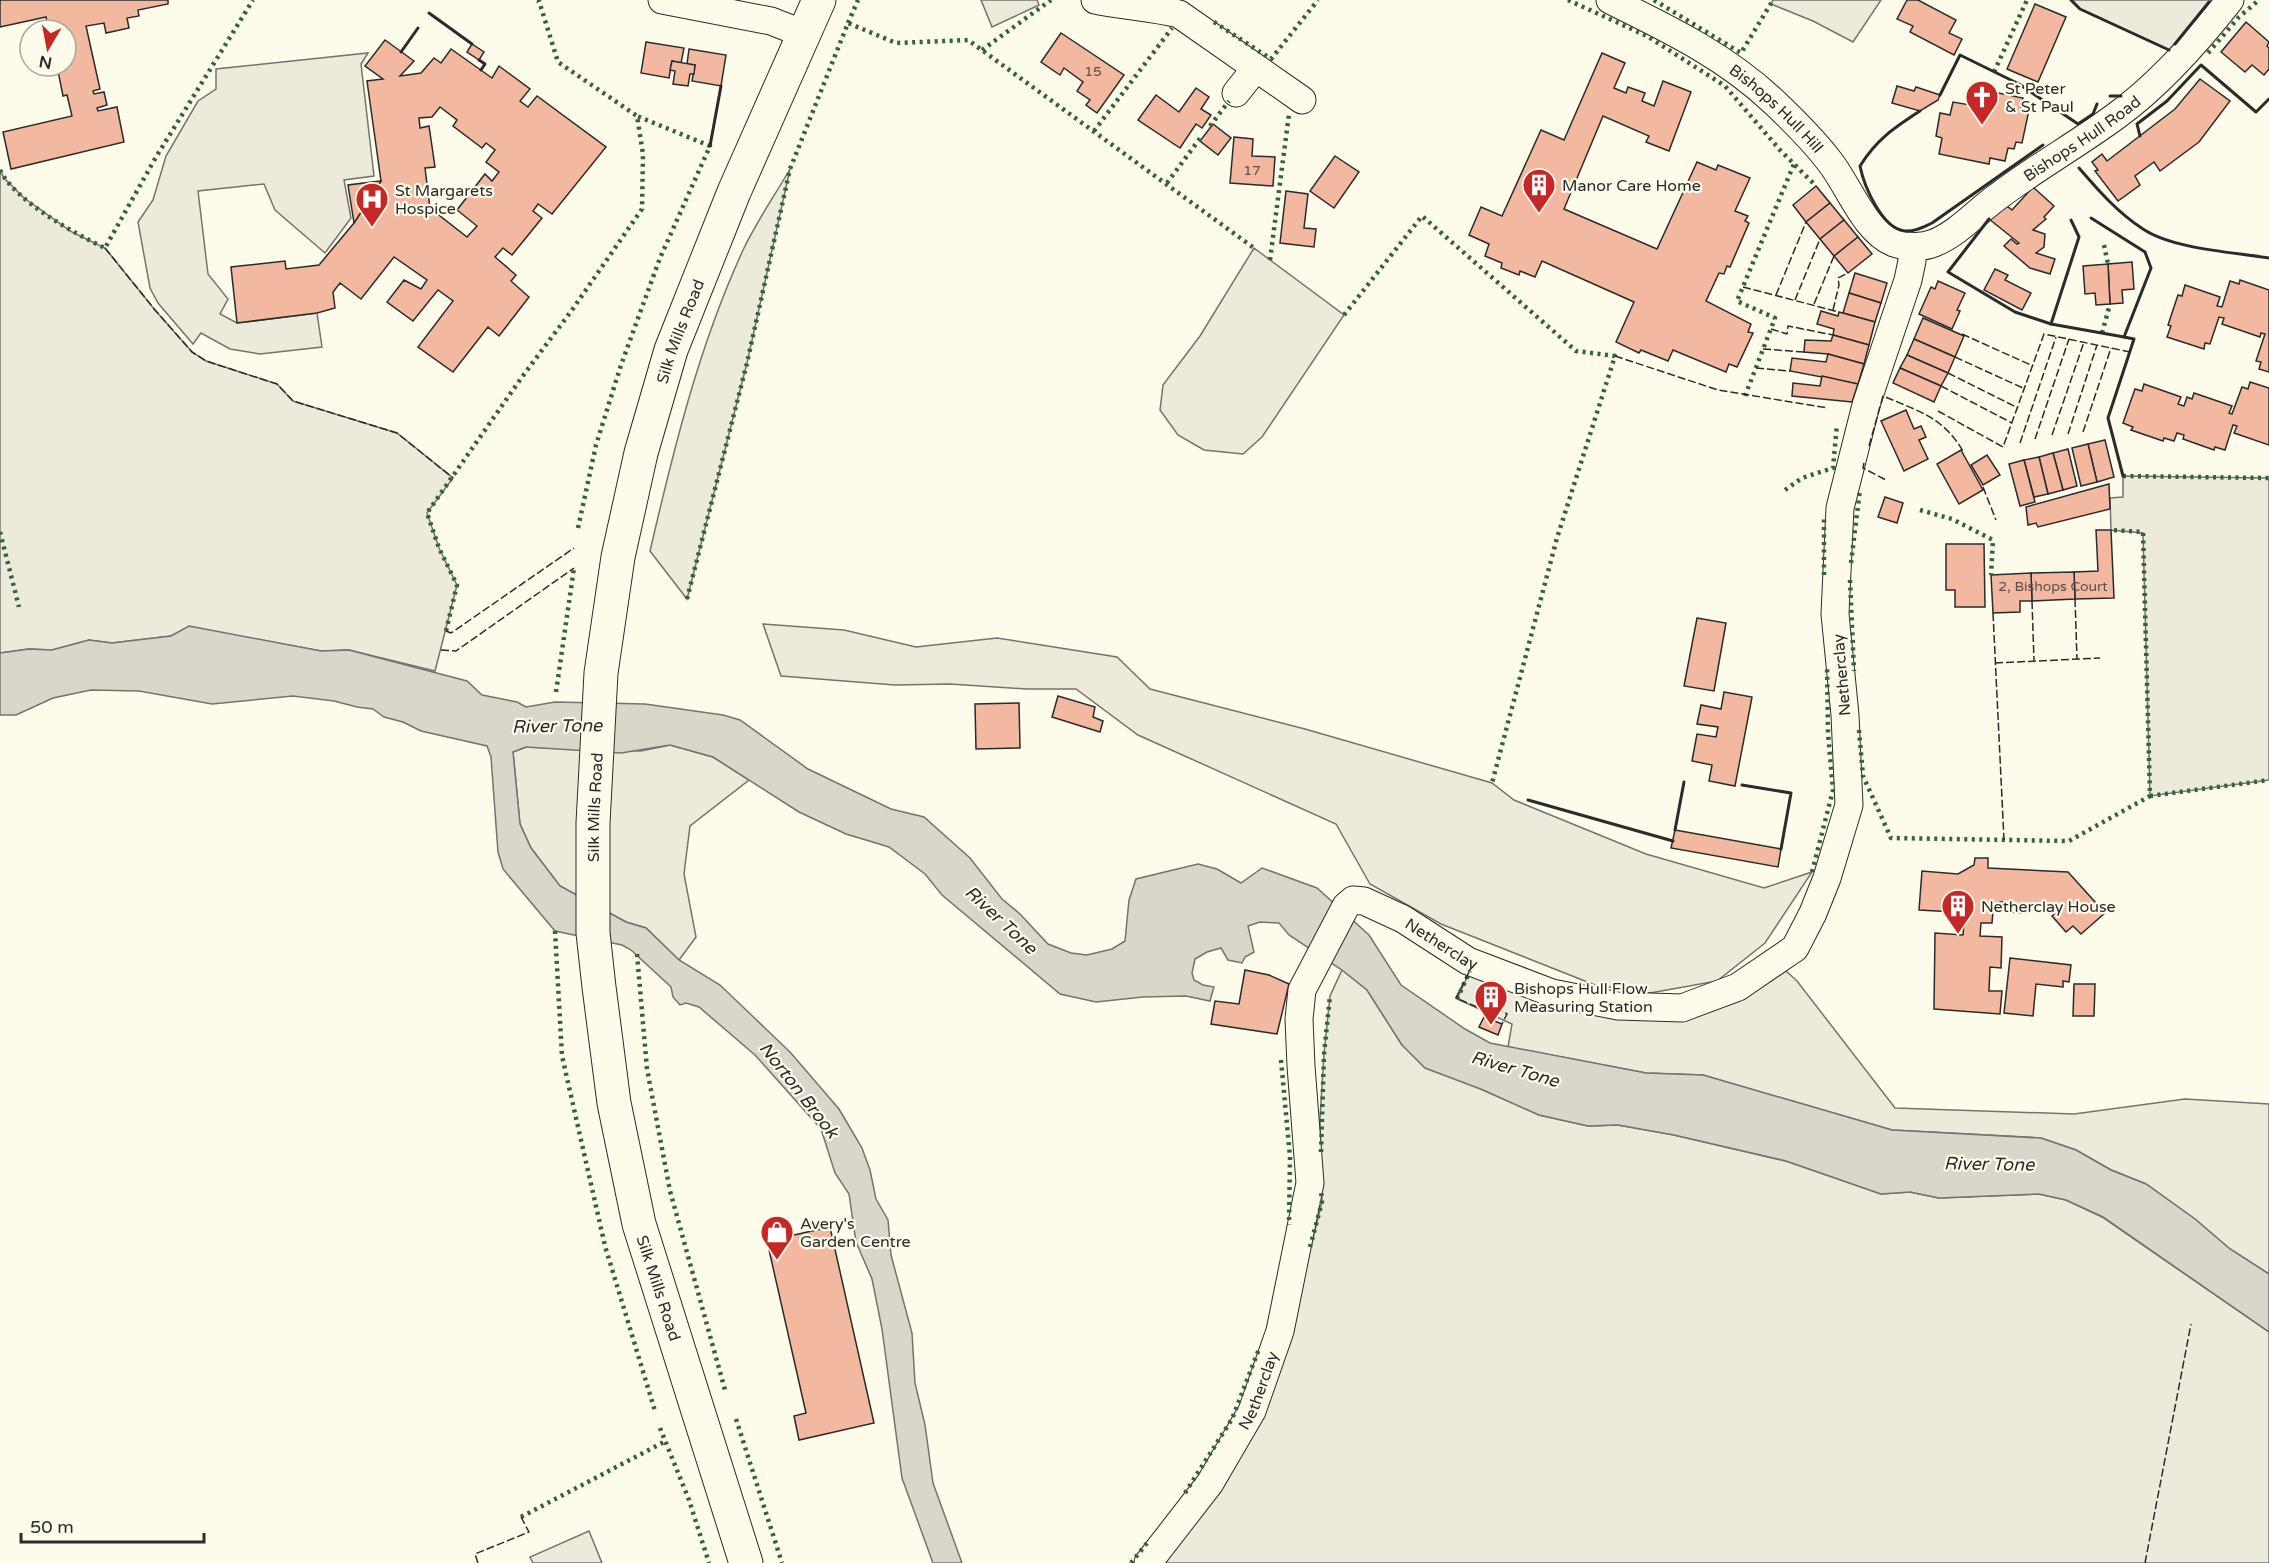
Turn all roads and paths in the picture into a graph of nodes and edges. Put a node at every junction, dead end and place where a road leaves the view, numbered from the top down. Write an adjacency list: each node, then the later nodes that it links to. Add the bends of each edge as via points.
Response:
1 (668, 0): 6 (street, via 771,21)
2 (819, 0): 6 (main road, Silk Mills Road)
3 (1095, 0): 7 (street, via 1179,14)
4 (1611, 0): 10 (street, Bishops Hull Hill, via 1698,44 1748,80 1832,164 1880,235)
5 (2230, 0): 10 (street, Bishops Hull Road, via 2175,63 2117,115 1959,227 1933,243)
6 (804, 34): 11 (main road, Silk Mills Road, via 734,192 671,350 641,453 618,557 601,673 592,874 593,933 614,1103 639,1224)
7 (1256, 68): 8 (street); 9 (street)
8 (1236, 93)
9 (1302, 100)
10 (1912, 247): 12 (street, Netherclay, via 1908,280 1866,405 1840,508 1835,614 1849,805 1814,913 1795,948 1738,987 1682,1008 1618,1006 1552,993 1468,961 1364,900 1353,900 1346,906 1302,990 1300,1065 1310,1183 1280,1331 1252,1411 1210,1483)
11 (746, 1563)
12 (1148, 1563)

